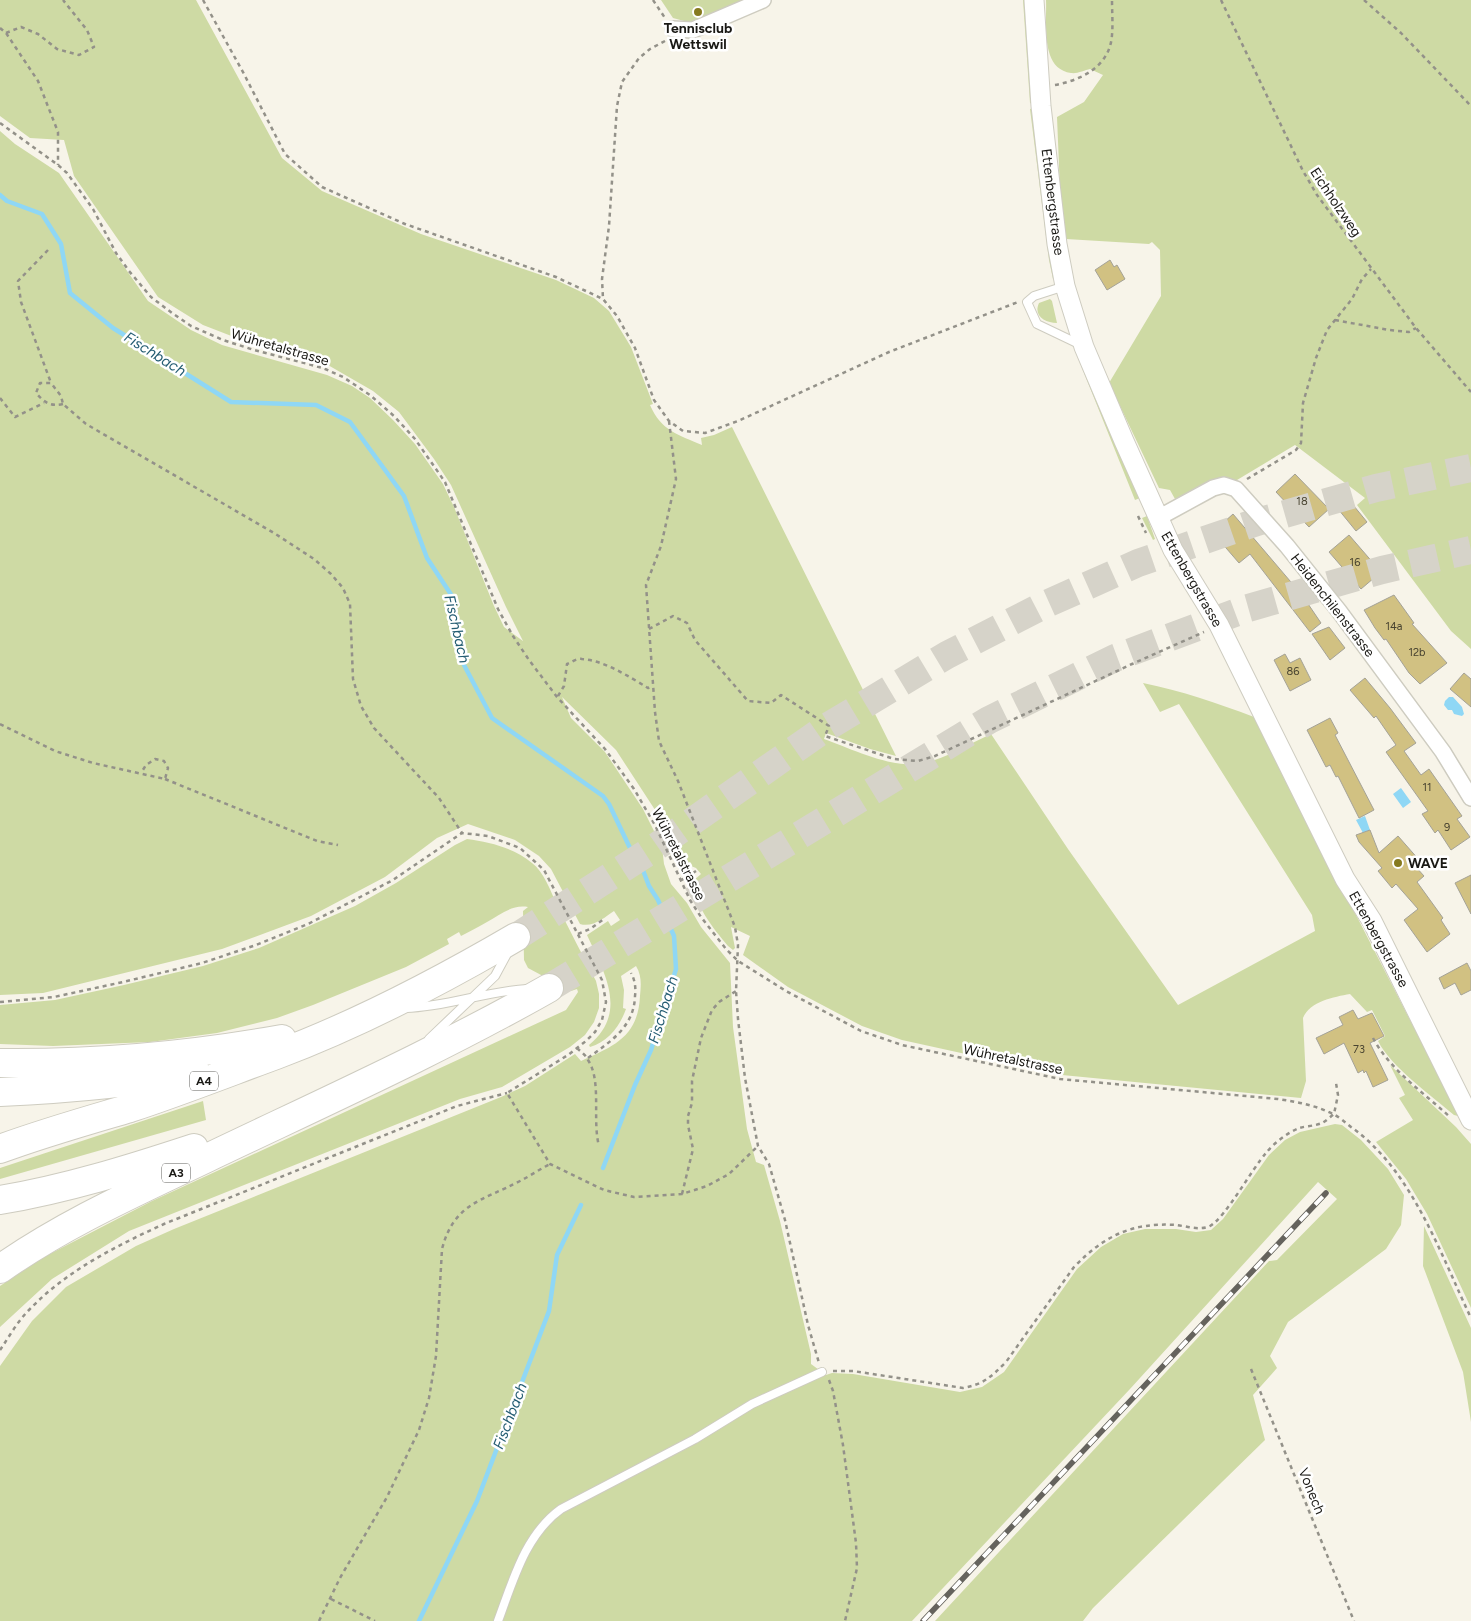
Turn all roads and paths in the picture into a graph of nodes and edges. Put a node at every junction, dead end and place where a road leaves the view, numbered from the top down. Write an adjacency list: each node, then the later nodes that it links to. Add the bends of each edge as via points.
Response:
1 (63, 0): 11 (path, via 87,30 94,47 79,55 58,49 38,34 21,27)
2 (203, 0): 19 (path, via 285,154 322,187 405,224 556,277)
3 (653, 0): 10 (path)
4 (763, 0): 10 (street, via 693,30)
5 (1034, 0): 12 (street, Ettenbergstrasse)
6 (1112, 0): 12 (path, via 1112,37 1102,62 1088,75 1058,85)
7 (1221, 0): 17 (path, Eichholzweg, via 1303,171)
8 (1364, 0): 13 (path, via 1401,33)
9 (0, 28): 11 (path)
10 (673, 29): 19 (path, via 662,43 639,58 622,82 617,106)
11 (6, 33): 15 (path, via 38,81 58,132)
12 (1039, 87): 18 (street, Ettenbergstrasse)
13 (1471, 106)
14 (0, 123): 15 (path, Wühretalstrasse)
15 (58, 164): 35 (path, Wühretalstrasse, via 93,208 129,271 151,297 172,313 191,326 223,340 323,368 343,377 394,416 415,439 445,482 498,609 529,660)
16 (48, 250): 24 (path, via 18,282 21,302)
17 (1371, 269): 21 (path); 22 (path, Eichholzweg)
18 (1065, 286): 20 (lane, via 1034,296); 23 (street, Ettenbergstrasse)
19 (603, 299): 29 (path, via 617,316 634,348 654,400)
20 (1027, 302): 23 (lane, via 1037,324); 29 (path, via 1015,302 889,352 738,421 705,432 683,431)
21 (1335, 320): 22 (path, via 1409,332); 30 (path, via 1321,344 1305,394 1301,443 1296,450 1241,483)
22 (1416, 328): 25 (path, Eichholzweg)
23 (1084, 347): 31 (street, Ettenbergstrasse)
24 (51, 383): 27 (path, via 40,383 36,393); 28 (path, via 61,396)
25 (1471, 392)
26 (0, 398): 27 (path, via 15,417)
27 (44, 403): 28 (path)
28 (62, 404): 40 (path, via 86,424 274,533 331,574 343,588 350,604 353,679 361,706 374,728 439,798)
29 (669, 421): 33 (path, via 676,480 661,546 646,585)
30 (1236, 490): 31 (street, via 1224,485 1213,488); 39 (street, Heidenchilenstrasse, via 1287,546 1339,611 1443,752)
31 (1158, 518): 32 (street, Ettenbergstrasse, via 1173,550)
32 (1219, 625): 33 (path, via 918,761 894,759 825,736 829,726 781,695 771,703 748,701 695,640 687,623 673,616); 66 (street, Ettenbergstrasse, via 1345,879 1372,921)
33 (649, 630): 34 (path)
34 (653, 686): 35 (path, via 648,688 606,665 581,658 567,664 564,686); 47 (path, via 659,741 735,927)
35 (557, 697): 43 (path, Wühretalstrasse, via 605,749 634,789 655,825)
36 (0, 724): 37 (path, via 55,751)
37 (142, 773): 38 (path); 38 (path, via 146,765 155,759 164,761 168,768)
38 (165, 779): 41 (path, via 317,842)
39 (1471, 798)
40 (462, 833): 45 (path, via 488,836 520,848 544,870); 52 (path, via 393,880 308,924 256,945 202,963 123,982 54,997)
41 (338, 845)
42 (696, 871): 43 (path)
43 (680, 881): 47 (path, Wühretalstrasse, via 701,918)
44 (604, 920): 45 (path)
45 (578, 934): 56 (path, via 602,980 606,1002 595,1032)
46 (516, 937): 51 (lane, via 494,976); 53 (highway, via 449,976)
47 (738, 961): 50 (path); 65 (path, Wühretalstrasse, via 860,1031 902,1045 1060,1079 1278,1099 1309,1104)
48 (631, 973): 58 (path, via 636,987 630,1020 618,1036)
49 (549, 988): 51 (lane, via 507,990); 60 (highway, A3)
50 (736, 991): 68 (path, via 745,1078); 71 (path, via 712,1010 701,1038 688,1116 694,1149)
51 (472, 998): 53 (lane, via 427,1007); 60 (lane)
52 (0, 1002)
53 (381, 1009): 54 (highway)
54 (340, 1027): 57 (highway); 59 (highway, via 226,1049 170,1056 44,1063)
55 (1374, 1038): 66 (path, via 1380,1051 1394,1066)
56 (577, 1048): 58 (path); 64 (path)
57 (278, 1054): 63 (highway, via 128,1081); 69 (highway, A4)
58 (588, 1058): 67 (path, via 594,1072)
59 (0, 1062)
60 (406, 1063): 62 (highway, A3)
61 (1336, 1082): 65 (path, via 1338,1096)
62 (357, 1086): 72 (highway, A3, via 154,1162); 73 (highway, A3, via 77,1222)
63 (0, 1092)
64 (506, 1093): 70 (path); 75 (path, via 457,1106 132,1239 99,1256 29,1309)
65 (1334, 1114): 74 (path, Wühretalstrasse, via 1363,1135 1402,1179 1423,1215); 78 (path, via 1323,1123 1299,1128 1283,1137 1266,1153 1210,1226 1155,1224 1121,1232 1098,1244 1074,1267 1006,1362 978,1385 963,1388 853,1371)
66 (1462, 1119)
67 (599, 1146)
68 (758, 1146): 71 (path, via 729,1174); 76 (path, via 769,1164 785,1220)
69 (0, 1149)
70 (550, 1164): 71 (path, via 604,1190 634,1197); 80 (path, via 468,1207 446,1234 442,1249 436,1356 430,1398 387,1497)
71 (682, 1194)
72 (0, 1200)
73 (0, 1269)
74 (1471, 1318)
75 (0, 1350)
76 (817, 1354)
77 (1251, 1369): 85 (path, Vonech)
78 (822, 1372): 83 (lane, via 752,1404 695,1440 550,1517 530,1544)
79 (833, 1391): 84 (path, via 856,1543 857,1568)
80 (331, 1599): 81 (path); 82 (path)
81 (319, 1621)
82 (375, 1621)
83 (498, 1621)
84 (845, 1621)
85 (1354, 1621)

